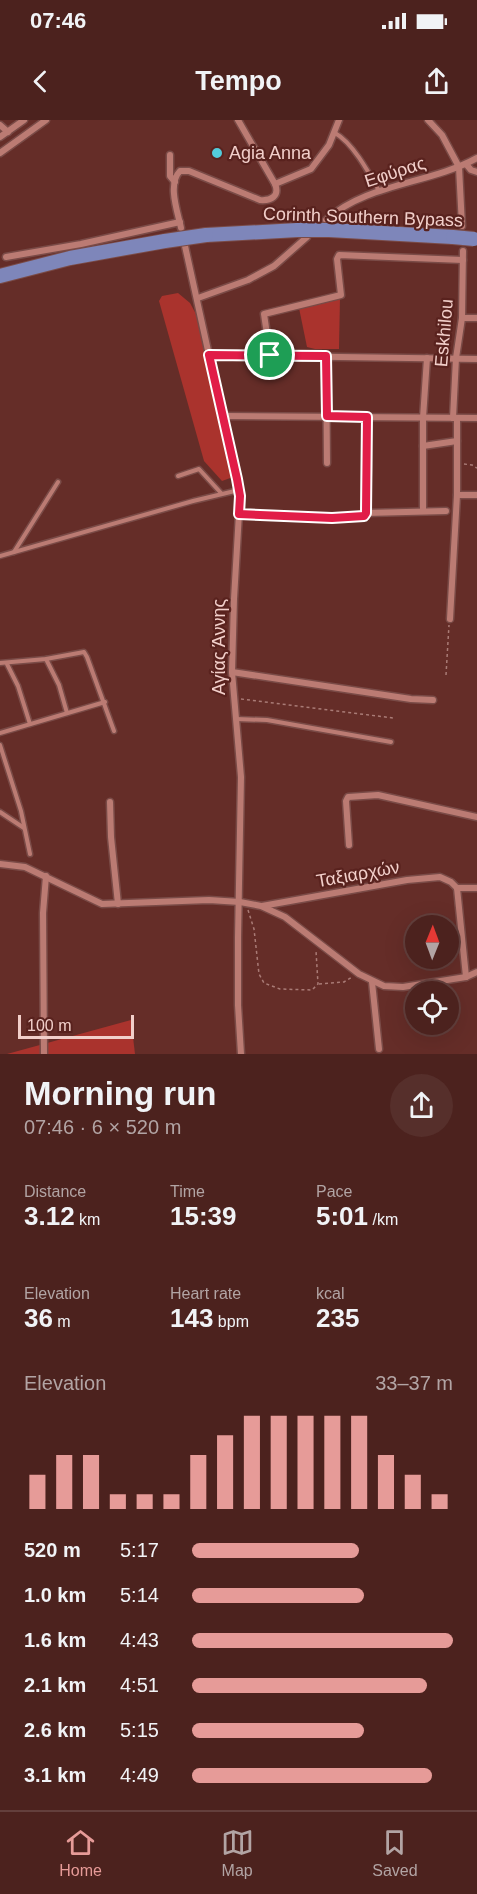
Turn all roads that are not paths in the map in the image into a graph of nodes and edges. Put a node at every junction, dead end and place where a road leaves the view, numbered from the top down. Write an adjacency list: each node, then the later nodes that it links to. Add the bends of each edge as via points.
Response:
1 (24, 120): 7 (street)
2 (46, 120): 10 (street)
3 (238, 120): 17 (street)
4 (339, 120): 8 (street)
5 (428, 120): 14 (street, via 442,135)
6 (0, 125): 7 (street)
7 (8, 132): 9 (street)
8 (335, 133): 17 (street, via 311,169); 18 (lane, via 343,137)
9 (0, 137)
10 (0, 153)
11 (170, 155): 16 (street, via 169,170)
12 (477, 158): 13 (street, Εφύρας)
13 (466, 164): 14 (street, Εφύρας); 15 (street)
14 (459, 167): 18 (street, Εφύρας); 20 (street)
15 (477, 172)
16 (175, 182): 17 (street, via 176,174 189,171 260,200 275,195); 25 (street, via 181,225)
17 (275, 184)
18 (380, 192): 19 (street, Εφύρας, via 350,204)
19 (327, 225): 20 (highway, Corinth Southern Bypass); 21 (highway, Corinth Southern Bypass, bridge)
20 (458, 232): 22 (highway, Corinth Southern Bypass, bridge)
21 (302, 234): 27 (highway, Corinth Southern Bypass, bridge, via 206,235 70,258); 28 (street, via 274,266)
22 (475, 239)
23 (185, 246): 28 (street, Αγίας Άννης)
24 (463, 251): 26 (street, Eskhilou)
25 (6, 257)
26 (463, 260): 29 (street, Eskhilou); 32 (street, via 339,255 340,296 264,314)
27 (0, 276)
28 (198, 298): 31 (street, Αγίας Άννης)
29 (462, 318): 30 (street); 35 (street, Eskhilou)
30 (477, 318)
31 (209, 355): 32 (street); 37 (street, Αγίας Άννης)
32 (270, 355): 33 (street)
33 (326, 356): 34 (street); 38 (street)
34 (427, 358): 35 (street); 40 (street)
35 (456, 358): 36 (street); 41 (street, Eskhilou)
36 (477, 358)
37 (223, 416): 38 (street); 48 (street, Αγίας Άννης)
38 (327, 416): 39 (street); 45 (street)
39 (367, 417): 40 (street); 54 (street)
40 (423, 418): 41 (street); 44 (street)
41 (455, 418): 42 (street); 43 (street, Eskhilou)
42 (477, 418)
43 (457, 441): 44 (street); 50 (street, Eskhilou)
44 (423, 446): 52 (street)
45 (327, 463)
46 (178, 476): 49 (lane, via 200,469)
47 (58, 482): 56 (lane)
48 (239, 490): 49 (lane); 55 (street, Αγίας Άννης)
49 (221, 493): 56 (lane)
50 (457, 495): 51 (street); 58 (street, Eskhilou)
51 (477, 495)
52 (423, 511): 53 (street); 54 (street)
53 (446, 511)
54 (366, 513): 55 (street, via 332,518)
55 (239, 514): 62 (street, Αγίας Άννης)
56 (13, 553): 57 (lane)
57 (0, 556)
58 (450, 619)
59 (46, 659): 61 (lane); 64 (lane, via 84,652); 65 (lane)
60 (0, 663): 61 (lane)
61 (8, 663): 67 (lane)
62 (232, 672): 63 (street); 66 (street, Αγίας Άννης)
63 (433, 700)
64 (105, 702): 65 (lane); 68 (lane)
65 (67, 713): 67 (lane)
66 (236, 719): 70 (lane, via 267,720); 82 (street, Αγίας Άννης)
67 (30, 724): 69 (lane)
68 (114, 731)
69 (0, 733)
70 (391, 742)
71 (0, 745): 75 (lane)
72 (110, 801): 83 (street)
73 (0, 812): 75 (lane)
74 (477, 817): 76 (street, via 378,795 348,797)
75 (24, 828): 77 (lane)
76 (349, 845)
77 (30, 854)
78 (0, 864): 79 (street, via 25,867)
79 (46, 876): 83 (street, via 102,904); 89 (street)
80 (457, 888): 81 (street); 84 (street, Ταξιαρχών, via 440,876); 86 (street)
81 (477, 888)
82 (243, 902): 83 (street); 84 (street); 90 (street, Αγίας Άννης, via 238,1005)
83 (118, 904)
84 (261, 906): 87 (street, via 285,917)
85 (477, 972): 86 (street)
86 (466, 976): 87 (street, via 403,987)
87 (372, 982): 88 (street)
88 (380, 1049)
89 (44, 1054)
90 (241, 1054)

